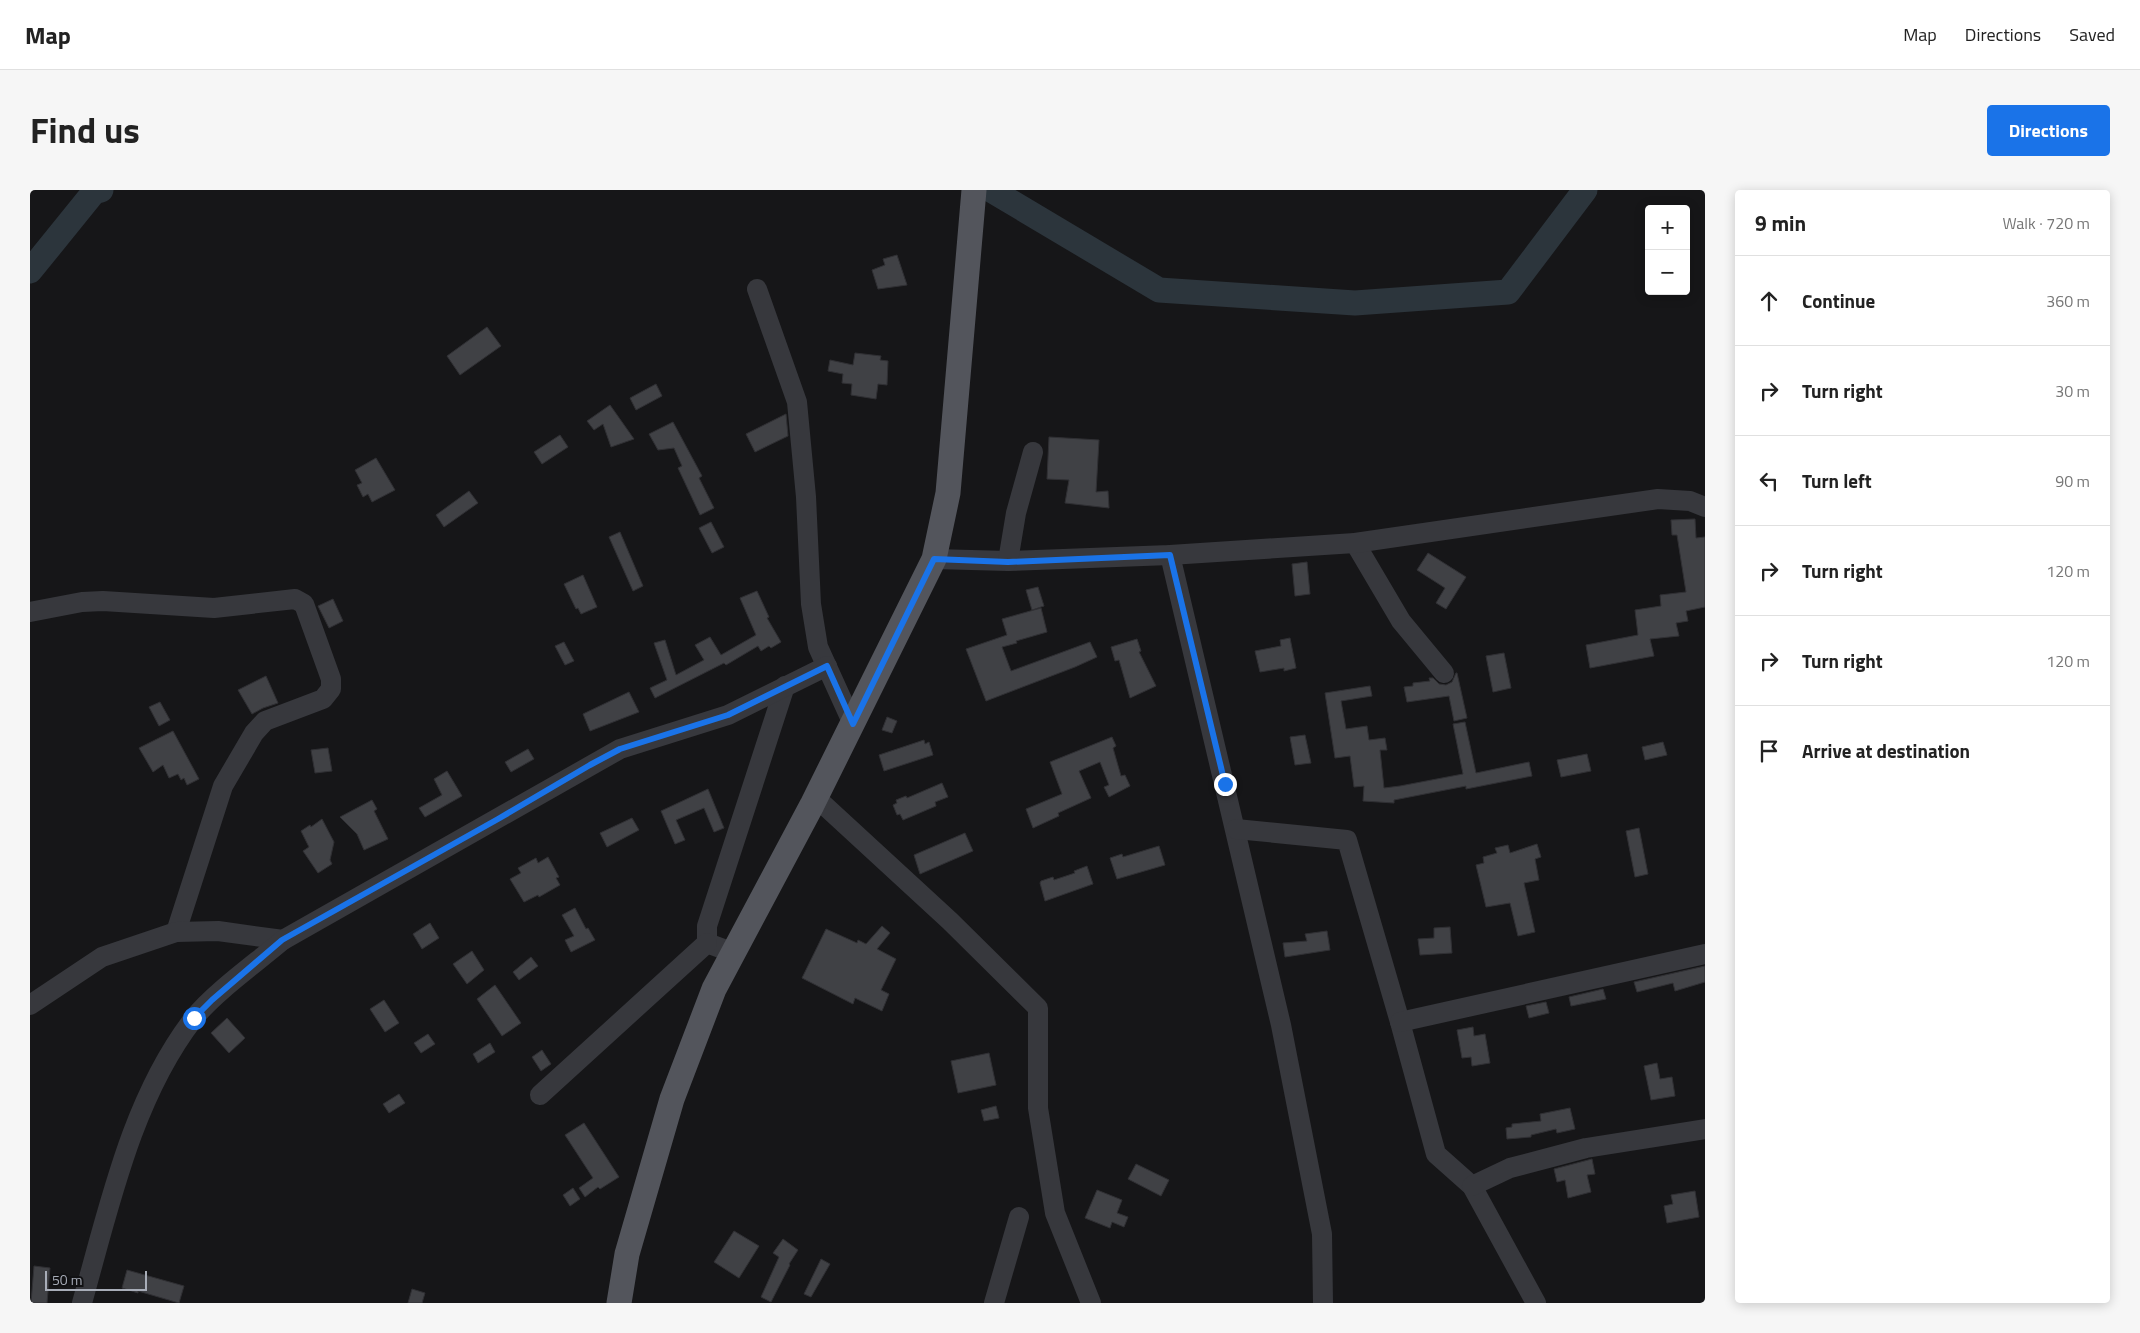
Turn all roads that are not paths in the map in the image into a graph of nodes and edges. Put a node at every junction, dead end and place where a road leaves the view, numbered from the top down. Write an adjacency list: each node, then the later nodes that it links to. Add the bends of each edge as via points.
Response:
1 (974, 190): 7 (main road, via 948,493)
2 (757, 289): 10 (street, via 797,402 811,604 818,647)
3 (1032, 452): 8 (street, via 1016,513)
4 (1705, 507): 5 (street, via 1690,501 1658,499)
5 (1355, 543): 6 (street); 11 (street, via 1401,621)
6 (1170, 555): 8 (street); 15 (street)
7 (934, 559): 8 (street); 13 (main road)
8 (1008, 562)
9 (30, 612): 16 (street, via 103,601 214,608 295,599 304,604 331,679 330,689 323,699 265,721 254,733 223,786)
10 (827, 666): 12 (street); 13 (street)
11 (1444, 673)
12 (785, 686): 17 (street, via 728,715 620,749); 18 (street, via 707,926)
13 (853, 724): 14 (main road)
14 (812, 804): 19 (main road); 30 (street, via 824,805 950,921 1038,1008 1038,1108 1055,1212)
15 (1236, 829): 22 (street, via 1347,840); 31 (street, via 1281,1025 1322,1234)
16 (176, 932): 17 (street, via 218,931); 21 (street, via 102,957)
17 (282, 940): 27 (street, via 194,1018 159,1074 127,1146)
18 (707, 943): 19 (street); 23 (street)
19 (734, 952): 28 (main road, via 714,989 672,1099 627,1254)
20 (1705, 954): 22 (street)
21 (30, 1005)
22 (1400, 1022): 25 (street, via 1436,1154)
23 (540, 1095)
24 (1705, 1128): 25 (street, via 1586,1148 1510,1168)
25 (1472, 1186): 32 (street)
26 (1019, 1217): 29 (street)
27 (82, 1303)
28 (619, 1303)
29 (994, 1303)
30 (1091, 1303)
31 (1324, 1303)
32 (1536, 1303)

